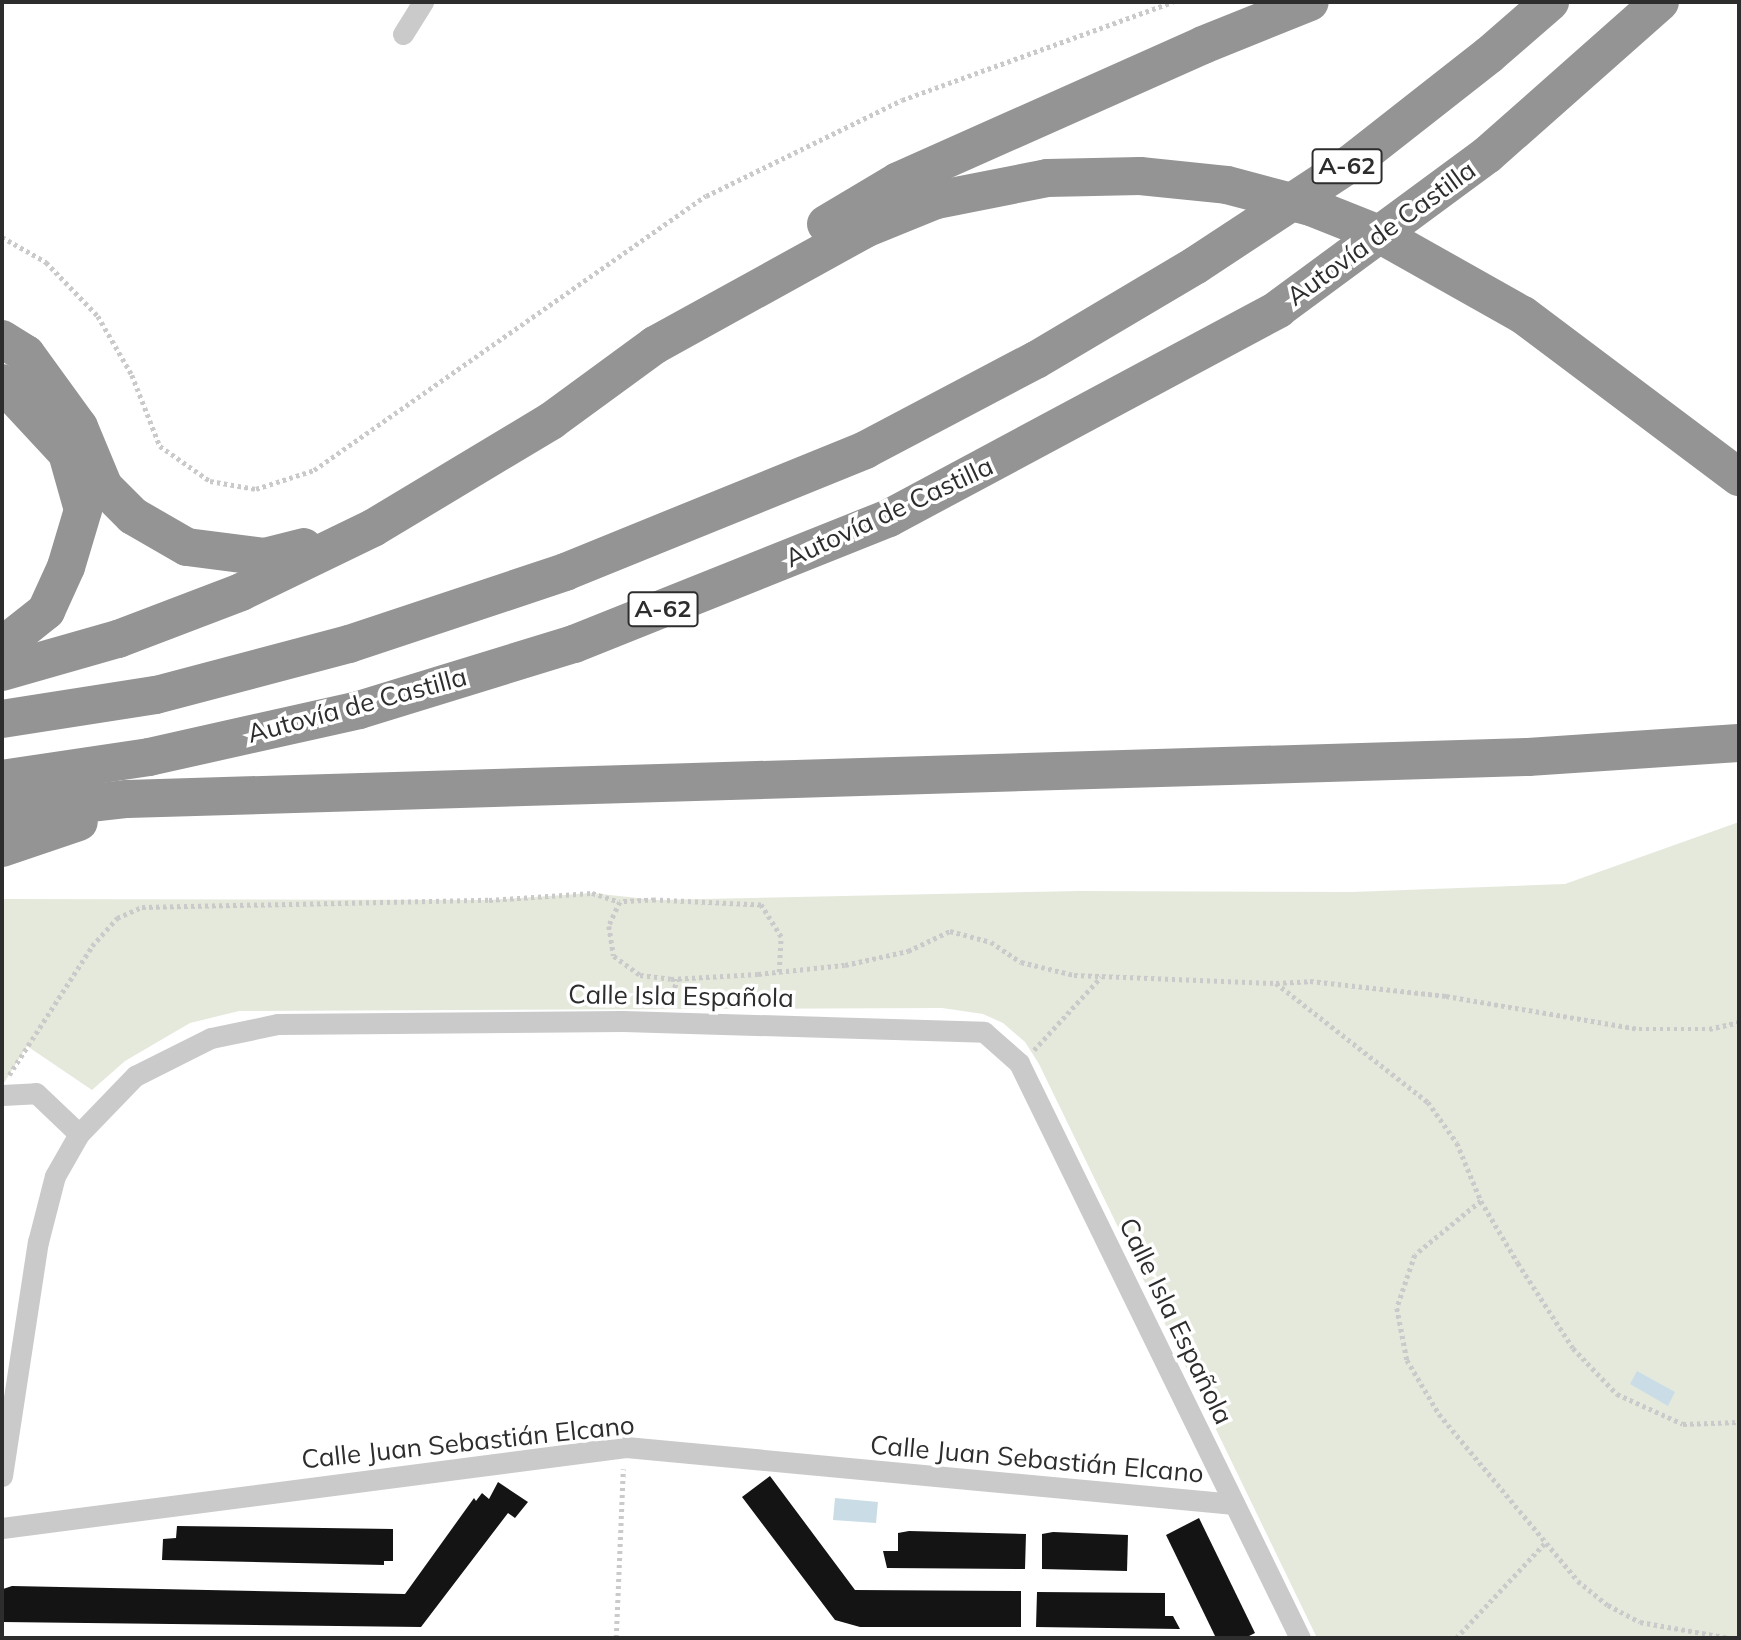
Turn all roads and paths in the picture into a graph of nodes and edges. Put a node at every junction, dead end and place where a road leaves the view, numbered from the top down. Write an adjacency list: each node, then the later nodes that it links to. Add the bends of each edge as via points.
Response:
1 (423, 2): 6 (street)
2 (1173, 2): 7 (path, via 902,100 706,196 314,470 256,489 210,481 160,446 132,374 98,316 46,262)
3 (1311, 2): 9 (highway, via 898,181 760,265)
4 (1550, 2): 15 (highway, A-62, bridge, via 1350,164 1196,265 1036,360 864,450 565,572 349,644 169,692)
5 (1660, 2): 17 (highway, Autovía de Castilla / A-62, bridge, via 1488,155 1278,309 889,518 574,644 359,710 149,757)
6 (403, 34)
7 (2, 237)
8 (2, 339): 12 (highway, via 26,354 79,428 104,487 133,516 187,547 265,557)
9 (654, 345): 11 (highway, via 865,229 936,200 1047,178 1183,179 1301,203 1412,251 1523,315); 12 (highway, via 551,421)
10 (2, 383): 13 (highway, via 67,453 83,510 66,567 46,611)
11 (1739, 477)
12 (373, 528): 14 (highway, via 241,592 118,639)
13 (2, 646)
14 (2, 672)
15 (2, 719)
16 (1739, 743): 18 (highway, via 1514,757)
17 (2, 779)
18 (256, 795): 19 (highway, via 127,799); 20 (highway, via 94,818)
19 (2, 813)
20 (2, 848)
21 (620, 902): 22 (path, via 761,905 781,937); 22 (path, via 609,926 614,956 640,975 677,979); 27 (path, via 592,893 489,900 142,907 117,918 92,946)
22 (779, 972): 23 (path, via 845,965 908,951 950,931 991,942 1021,962)
23 (1102, 977): 24 (path); 26 (path)
24 (1276, 983): 25 (path, via 1310,981 1446,996 1639,1029 1709,1029); 30 (path, via 1428,1102 1458,1143)
25 (1739, 1022)
26 (1019, 1063): 29 (street, Calle Isla Española, via 984,1032 623,1021 278,1024 211,1038 135,1076); 34 (street, Calle Isla Española)
27 (2, 1086)
28 (2, 1095): 29 (street, via 36,1093)
29 (79, 1134): 33 (street, Calle Isla Española, via 55,1177 38,1242)
30 (1480, 1201): 31 (path, via 1573,1348 1617,1394 1683,1424); 36 (path, via 1415,1255 1397,1308 1406,1360 1439,1414)
31 (1739, 1422)
32 (626, 1447): 34 (street, Calle Juan Sebastián Elcano); 35 (street, Calle Juan Sebastián Elcano); 37 (path, via 619,1489)
33 (2, 1476)
34 (1234, 1504): 38 (street, Calle Isla Española)
35 (2, 1528)
36 (1544, 1544): 39 (path); 40 (path, via 1578,1581 1640,1622)
37 (617, 1638)
38 (1300, 1638)
39 (1456, 1638)
40 (1730, 1638)

